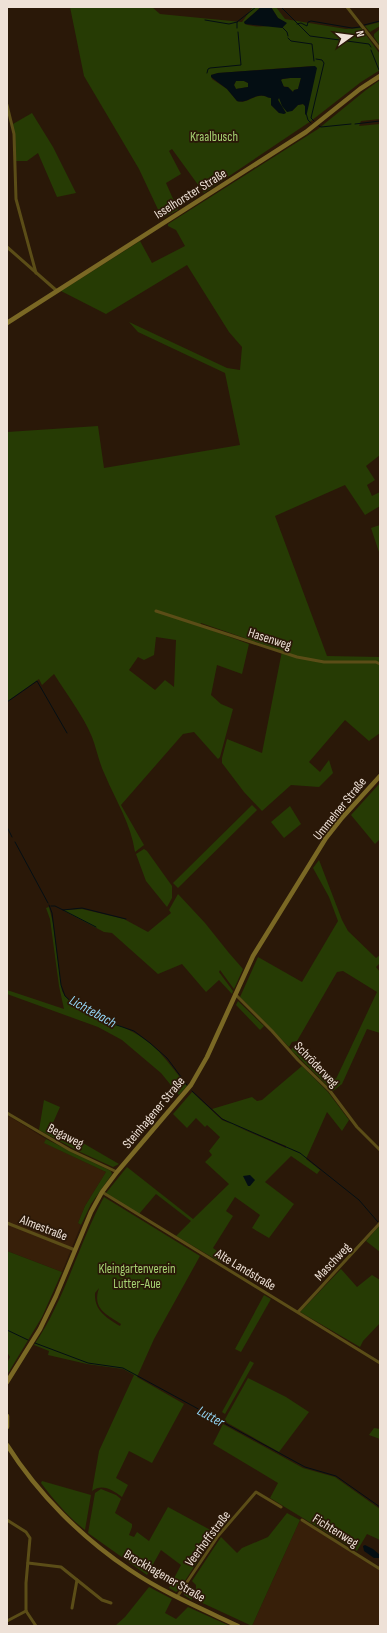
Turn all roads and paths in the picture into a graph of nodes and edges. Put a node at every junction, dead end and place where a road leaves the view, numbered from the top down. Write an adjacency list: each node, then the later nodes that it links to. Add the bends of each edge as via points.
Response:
1 (347, 7): 2 (street)
2 (380, 49)
3 (380, 76): 7 (main road, Isselhorster Straße, via 306,132)
4 (7, 105): 6 (street, via 14,134 16,200)
5 (7, 247): 6 (street)
6 (36, 273): 7 (street)
7 (57, 291): 8 (main road, Isselhorster Straße)
8 (7, 323)
9 (156, 611): 10 (street, Hasenweg, via 297,657 324,662)
10 (380, 664)
11 (380, 776): 12 (main road, Ummelner Straße, via 333,829)
12 (316, 855): 13 (main road, Steinhagener Straße, via 253,956)
13 (235, 994): 15 (street, Schröderweg, via 330,1091 357,1127); 16 (main road, Steinhagener Straße, via 207,1057 191,1085)
14 (7, 1113): 16 (street, Begaweg, via 64,1146)
15 (380, 1150)
16 (117, 1172): 17 (main road, Steinhagener Straße)
17 (102, 1192): 20 (main road, Steinhagener Straße); 21 (street, Alte Landstraße)
18 (7, 1223): 20 (street, Almestraße)
19 (380, 1223): 21 (street, Maschweg)
20 (75, 1250): 23 (main road, Steinhagener Straße, via 40,1329)
21 (298, 1312): 22 (street, Alte Landstraße)
22 (380, 1363)
23 (7, 1382)
24 (7, 1416): 25 (main road)
25 (7, 1428)
26 (7, 1445): 33 (main road, Brockhagener Straße, via 43,1493 81,1531 130,1570)
27 (280, 1507): 33 (street, Veerhoffstraße, via 256,1492 218,1536)
28 (7, 1520): 30 (street, via 28,1534)
29 (302, 1520): 31 (street, Fichtenweg)
30 (28, 1563): 32 (street, via 61,1567); 36 (street)
31 (380, 1569)
32 (77, 1580): 34 (street, via 102,1600); 35 (street)
33 (177, 1597): 39 (main road, Brockhagener Straße)
34 (111, 1603)
35 (72, 1608)
36 (26, 1611): 37 (street); 38 (street)
37 (7, 1621)
38 (36, 1626)
39 (238, 1626)

